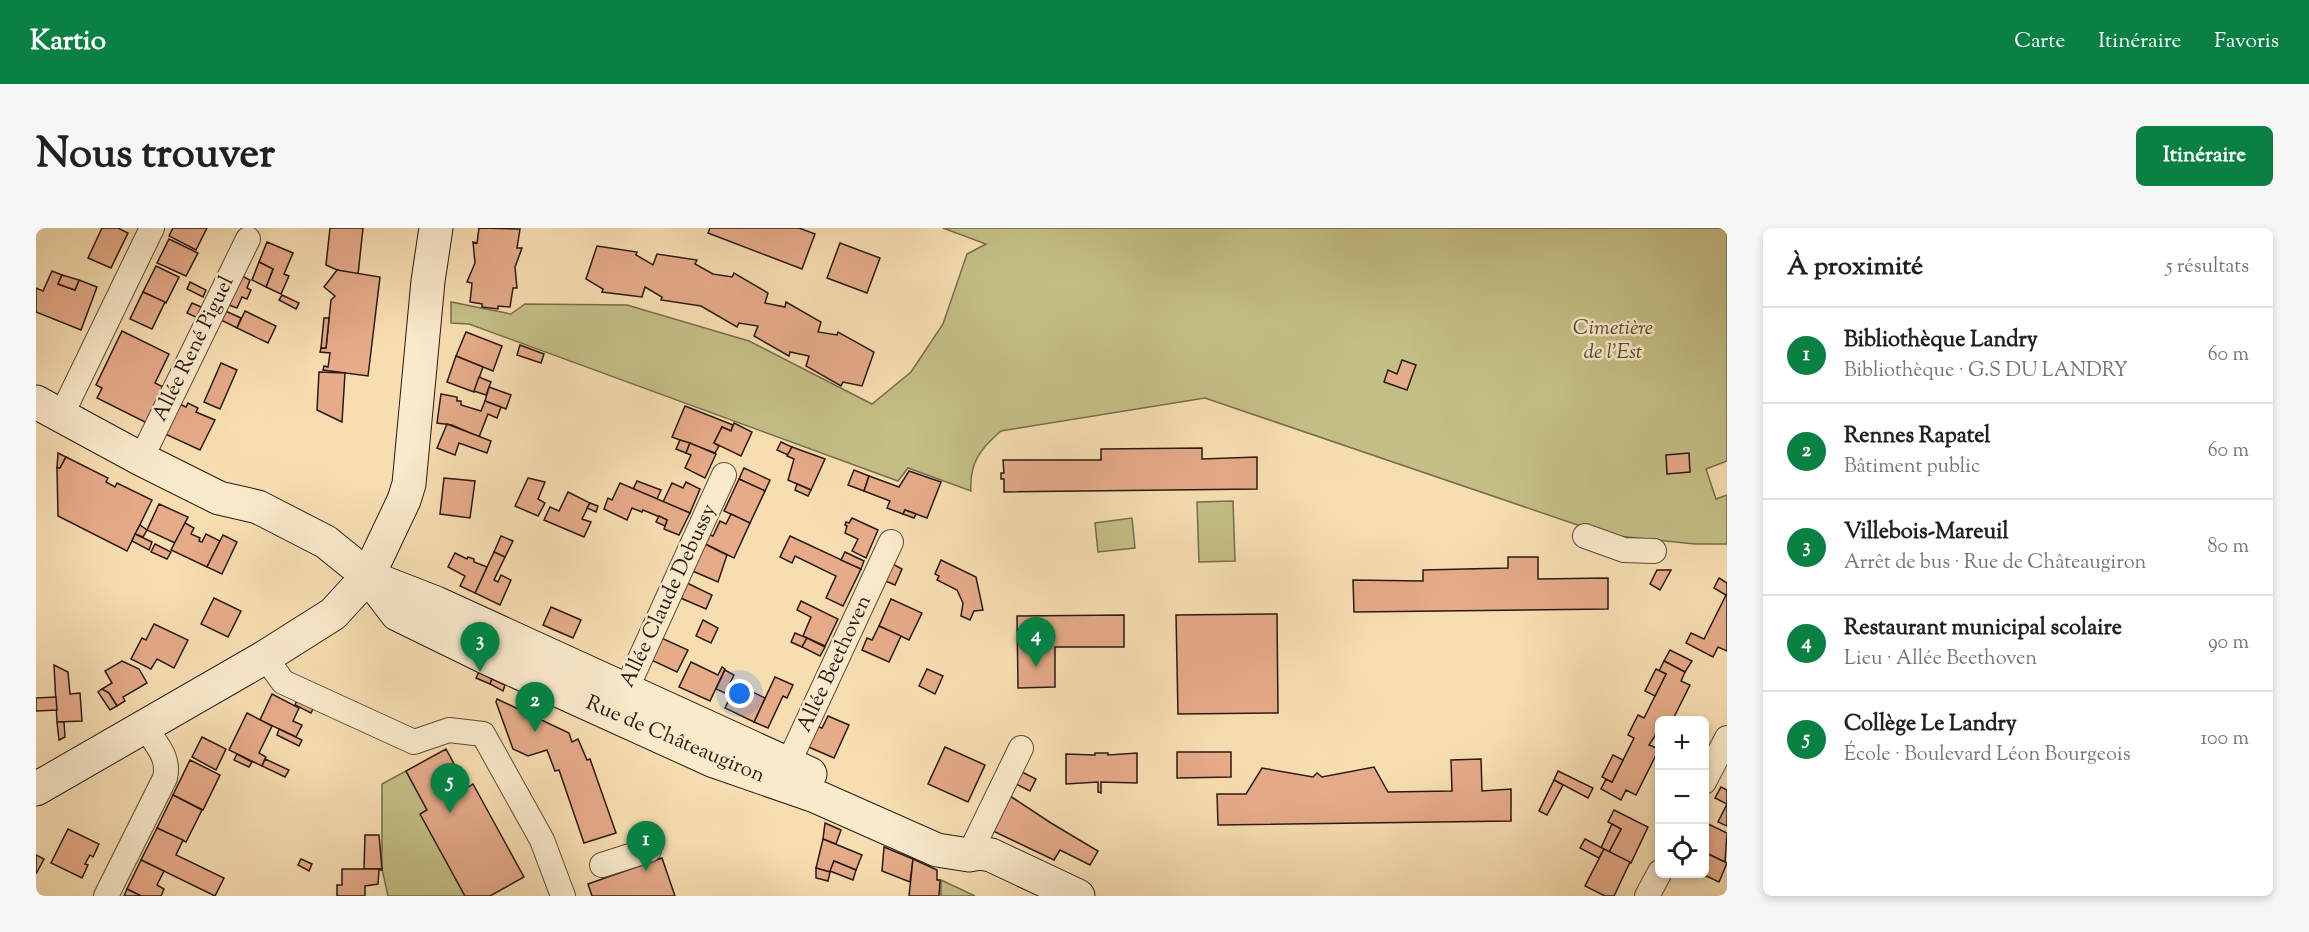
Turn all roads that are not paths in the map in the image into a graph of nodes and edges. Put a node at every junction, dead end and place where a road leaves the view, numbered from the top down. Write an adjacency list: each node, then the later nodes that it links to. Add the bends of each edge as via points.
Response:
1 (152, 228): 4 (street)
2 (436, 228): 10 (main road, via 413,465 404,500)
3 (248, 239): 5 (street, Allée René Piguel)
4 (49, 409): 5 (main road)
5 (141, 459): 10 (main road, via 219,498 244,519 320,562)
6 (724, 476): 12 (street, Allée Claude Debussy)
7 (1585, 536): 9 (street, via 1624,550)
8 (891, 542): 17 (street, Allée Beethoven)
9 (1654, 551)
10 (368, 576): 11 (main road, via 327,619); 12 (main road, Rue de Châteaugiron, via 397,614)
11 (265, 657): 13 (main road); 23 (street, via 283,682 414,742 449,730 483,734 542,840)
12 (620, 703): 17 (main road, Rue de Châteaugiron)
13 (144, 726): 18 (main road); 24 (street, via 168,767)
14 (1727, 738): 16 (street)
15 (1021, 748): 20 (street)
16 (1709, 772)
17 (782, 774): 20 (main road, Rue de Châteaugiron, via 857,793 949,837)
18 (36, 789)
19 (649, 836): 21 (street, via 649,850)
20 (969, 855): 25 (main road, Rue de Châteaugiron, via 984,871); 26 (main road, via 991,855)
21 (602, 866)
22 (1656, 878): 27 (street)
23 (561, 888)
24 (106, 896)
25 (1040, 896)
26 (1078, 896)
27 (1647, 896)

